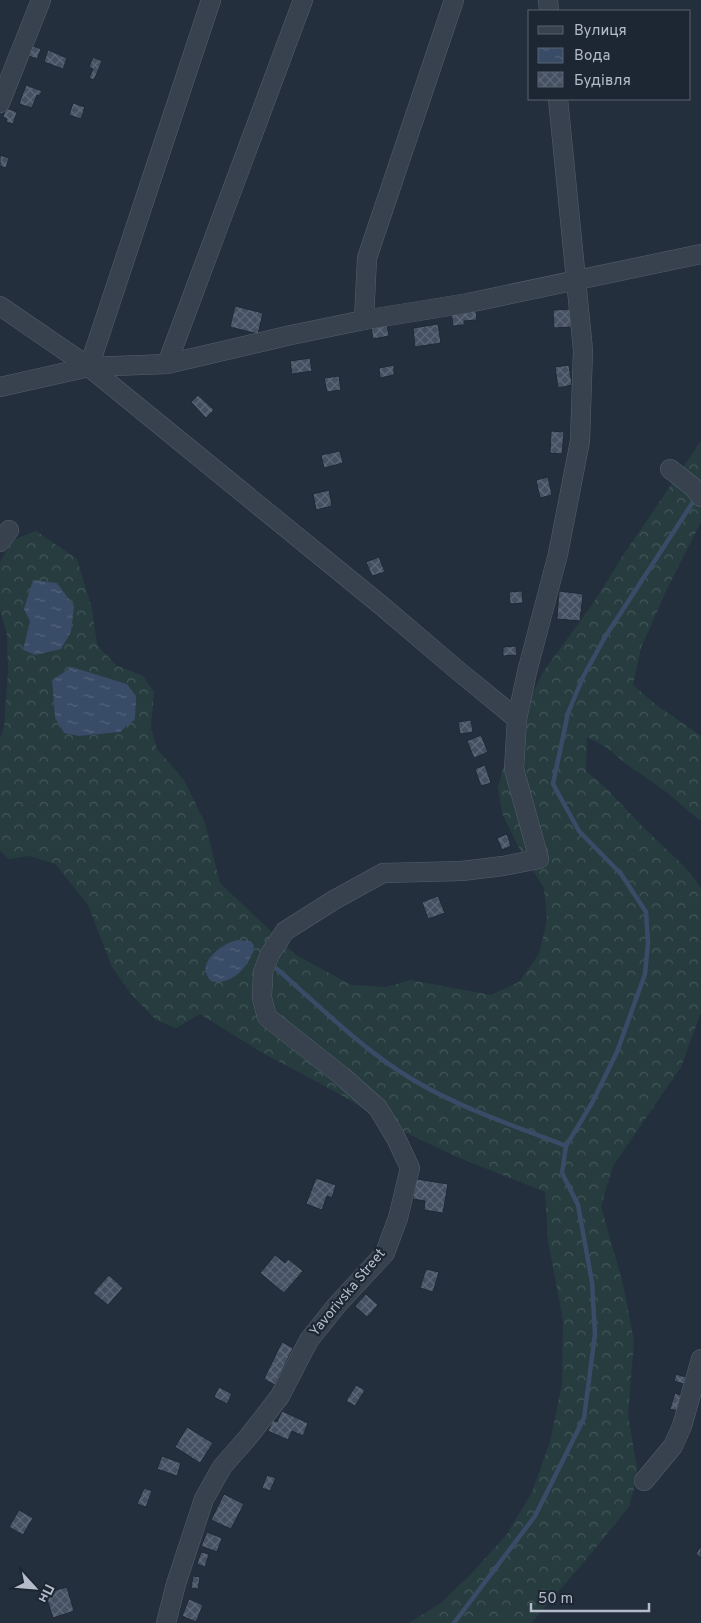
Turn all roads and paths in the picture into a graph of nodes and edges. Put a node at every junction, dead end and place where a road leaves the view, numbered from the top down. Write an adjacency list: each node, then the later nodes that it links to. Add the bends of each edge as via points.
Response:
1 (41, 0): 6 (street)
2 (211, 0): 12 (street)
3 (302, 0): 11 (street)
4 (454, 0): 10 (street, via 367,258)
5 (558, 100): 8 (street)
6 (0, 103)
7 (701, 254): 8 (street)
8 (576, 282): 10 (street); 16 (street, via 584,350 580,442 558,554)
9 (0, 306): 12 (street)
10 (364, 320): 11 (street)
11 (167, 364): 12 (street)
12 (90, 367): 13 (street); 16 (street)
13 (0, 387)
14 (670, 469): 15 (street)
15 (697, 492)
16 (517, 719): 19 (street, Yavorivska Street, via 514,769 538,859 462,871 383,873 285,931 263,972 262,998 267,1017 378,1108 410,1168 398,1218 384,1253 309,1340 280,1396 222,1467 204,1499)
17 (701, 1359): 18 (street, via 673,1446)
18 (644, 1481)
19 (166, 1623)

